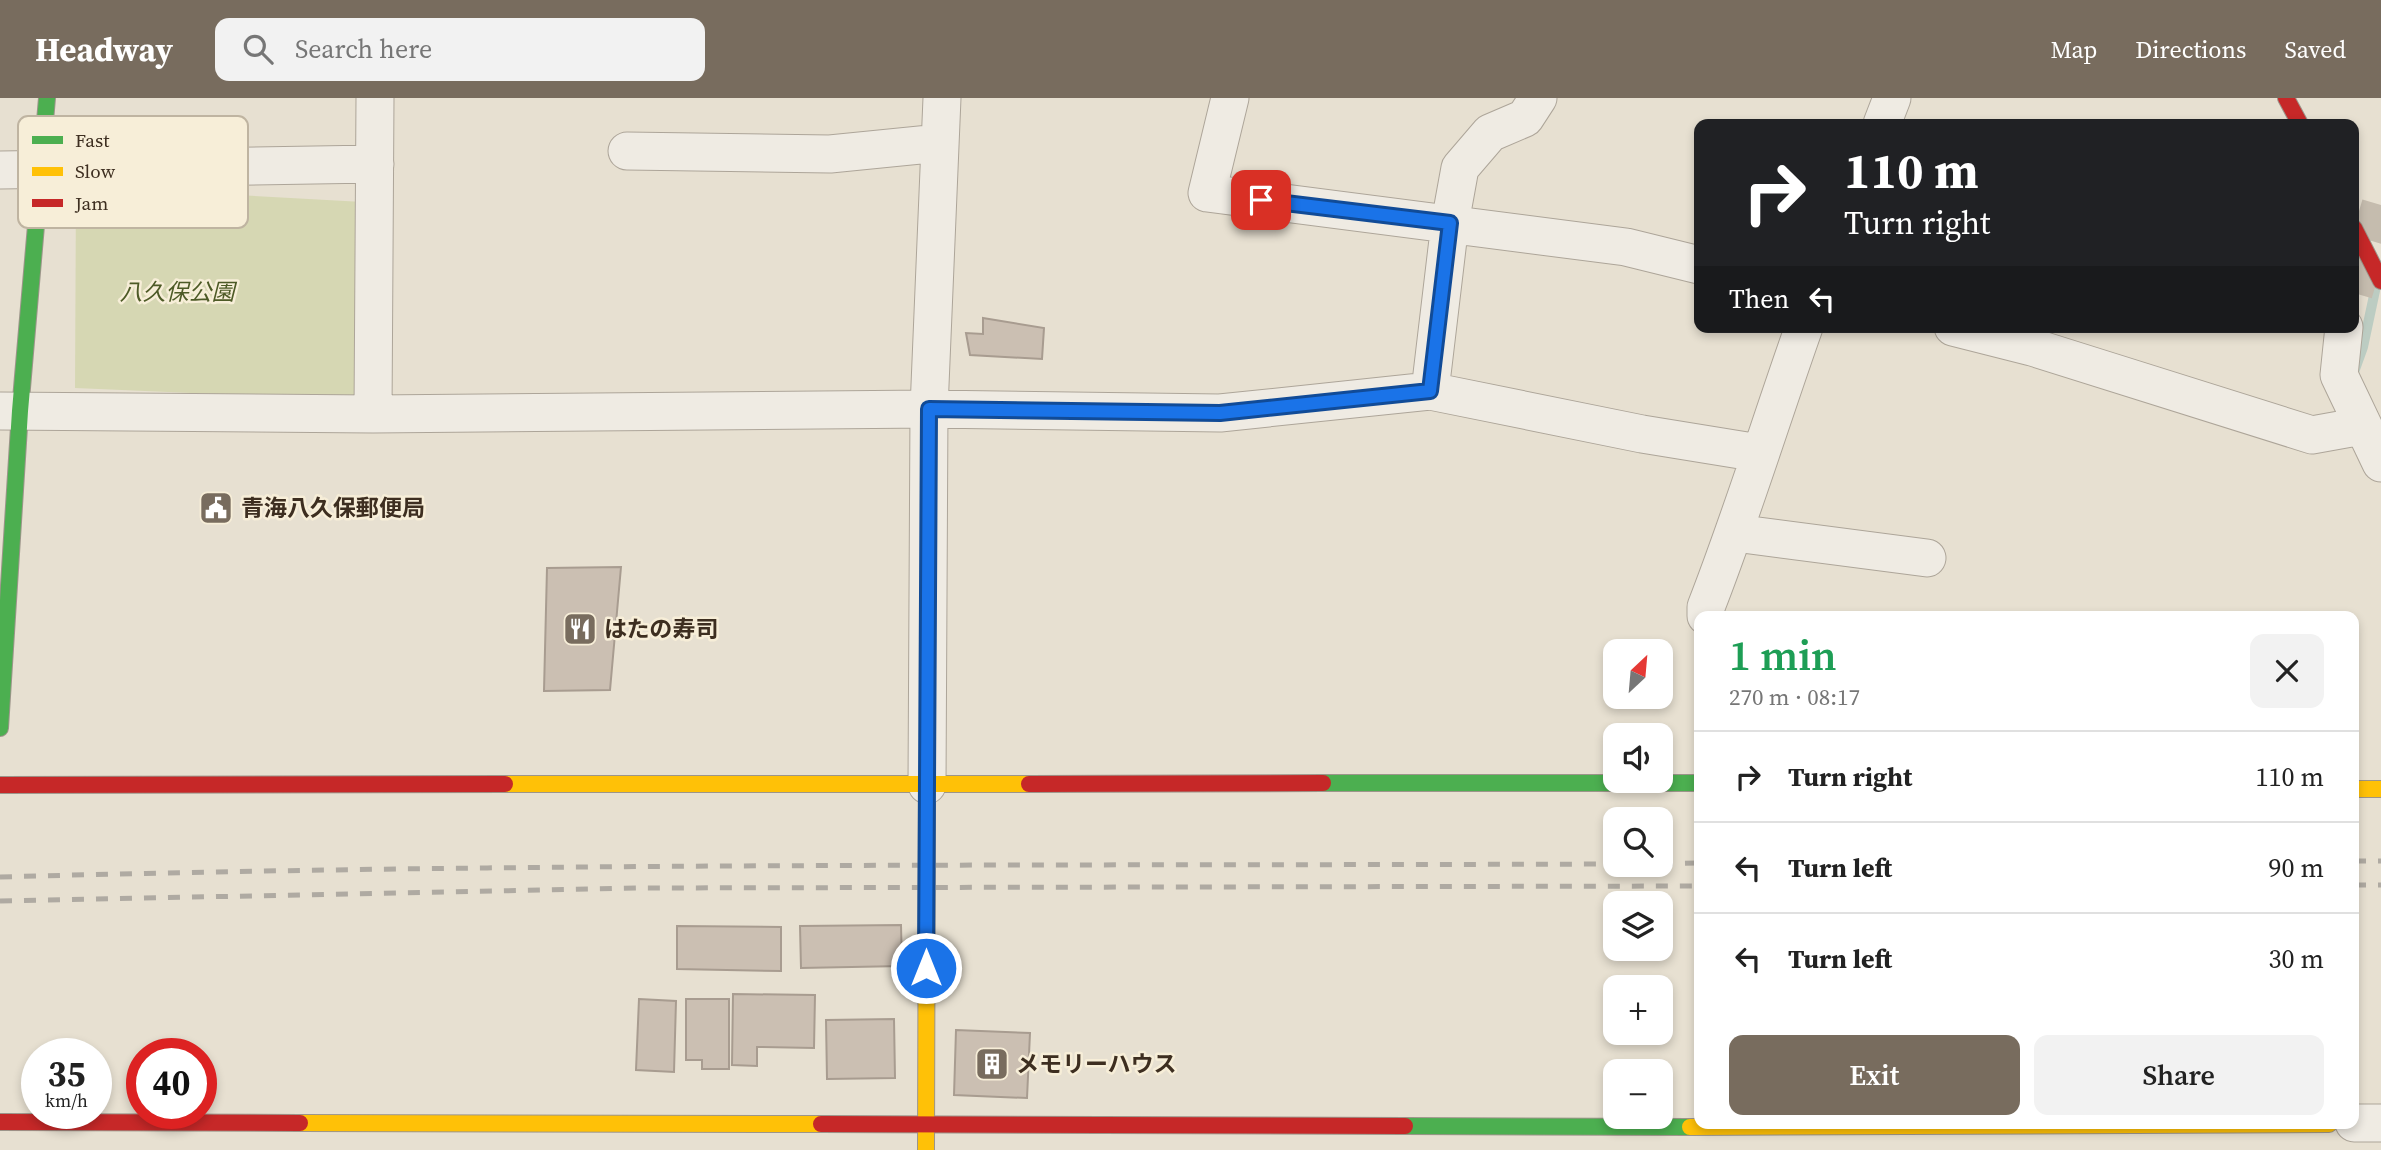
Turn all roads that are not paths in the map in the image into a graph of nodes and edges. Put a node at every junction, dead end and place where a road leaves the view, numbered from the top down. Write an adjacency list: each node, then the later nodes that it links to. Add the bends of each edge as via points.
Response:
1 (47, 98): 8 (main road)
2 (375, 98): 13 (street)
3 (942, 98): 11 (street)
4 (1230, 98): 17 (street, via 1207,193)
5 (1538, 98): 17 (street, via 1525,118 1490,133 1460,169)
6 (1892, 98): 9 (street)
7 (2286, 98): 10 (main road)
8 (46, 116)
9 (1884, 119)
10 (2297, 119)
11 (940, 143): 12 (street, via 830,154); 26 (street)
12 (627, 151)
13 (375, 164): 14 (street); 28 (street)
14 (248, 166)
15 (0, 170): 16 (street)
16 (18, 170)
17 (1450, 223): 20 (street, via 1626,247); 25 (street)
18 (34, 228): 27 (main road)
19 (2359, 238): 21 (main road)
20 (1694, 264)
21 (2381, 281)
22 (1802, 333): 30 (street)
23 (1978, 333): 29 (street, via 2312,435)
24 (2343, 333): 29 (street, via 2339,375)
25 (1430, 391): 26 (street, via 1220,413); 30 (street)
26 (929, 409): 28 (street); 38 (street)
27 (10, 411): 28 (street); 35 (main road)
28 (373, 414)
29 (2362, 426): 31 (street)
30 (1759, 453): 32 (street)
31 (2381, 463)
32 (1735, 533): 33 (street); 34 (street)
33 (1927, 558)
34 (1706, 611)
35 (0, 728)
36 (1694, 783): 38 (main road)
37 (0, 785): 38 (main road)
38 (928, 785): 44 (main road)
39 (2359, 789): 40 (main road)
40 (2381, 789)
41 (0, 1122): 44 (main road)
42 (2359, 1123): 43 (street)
43 (2381, 1123)
44 (925, 1124): 46 (main road); 47 (main road)
45 (2018, 1129): 46 (main road)
46 (1706, 1134)
47 (926, 1150)

